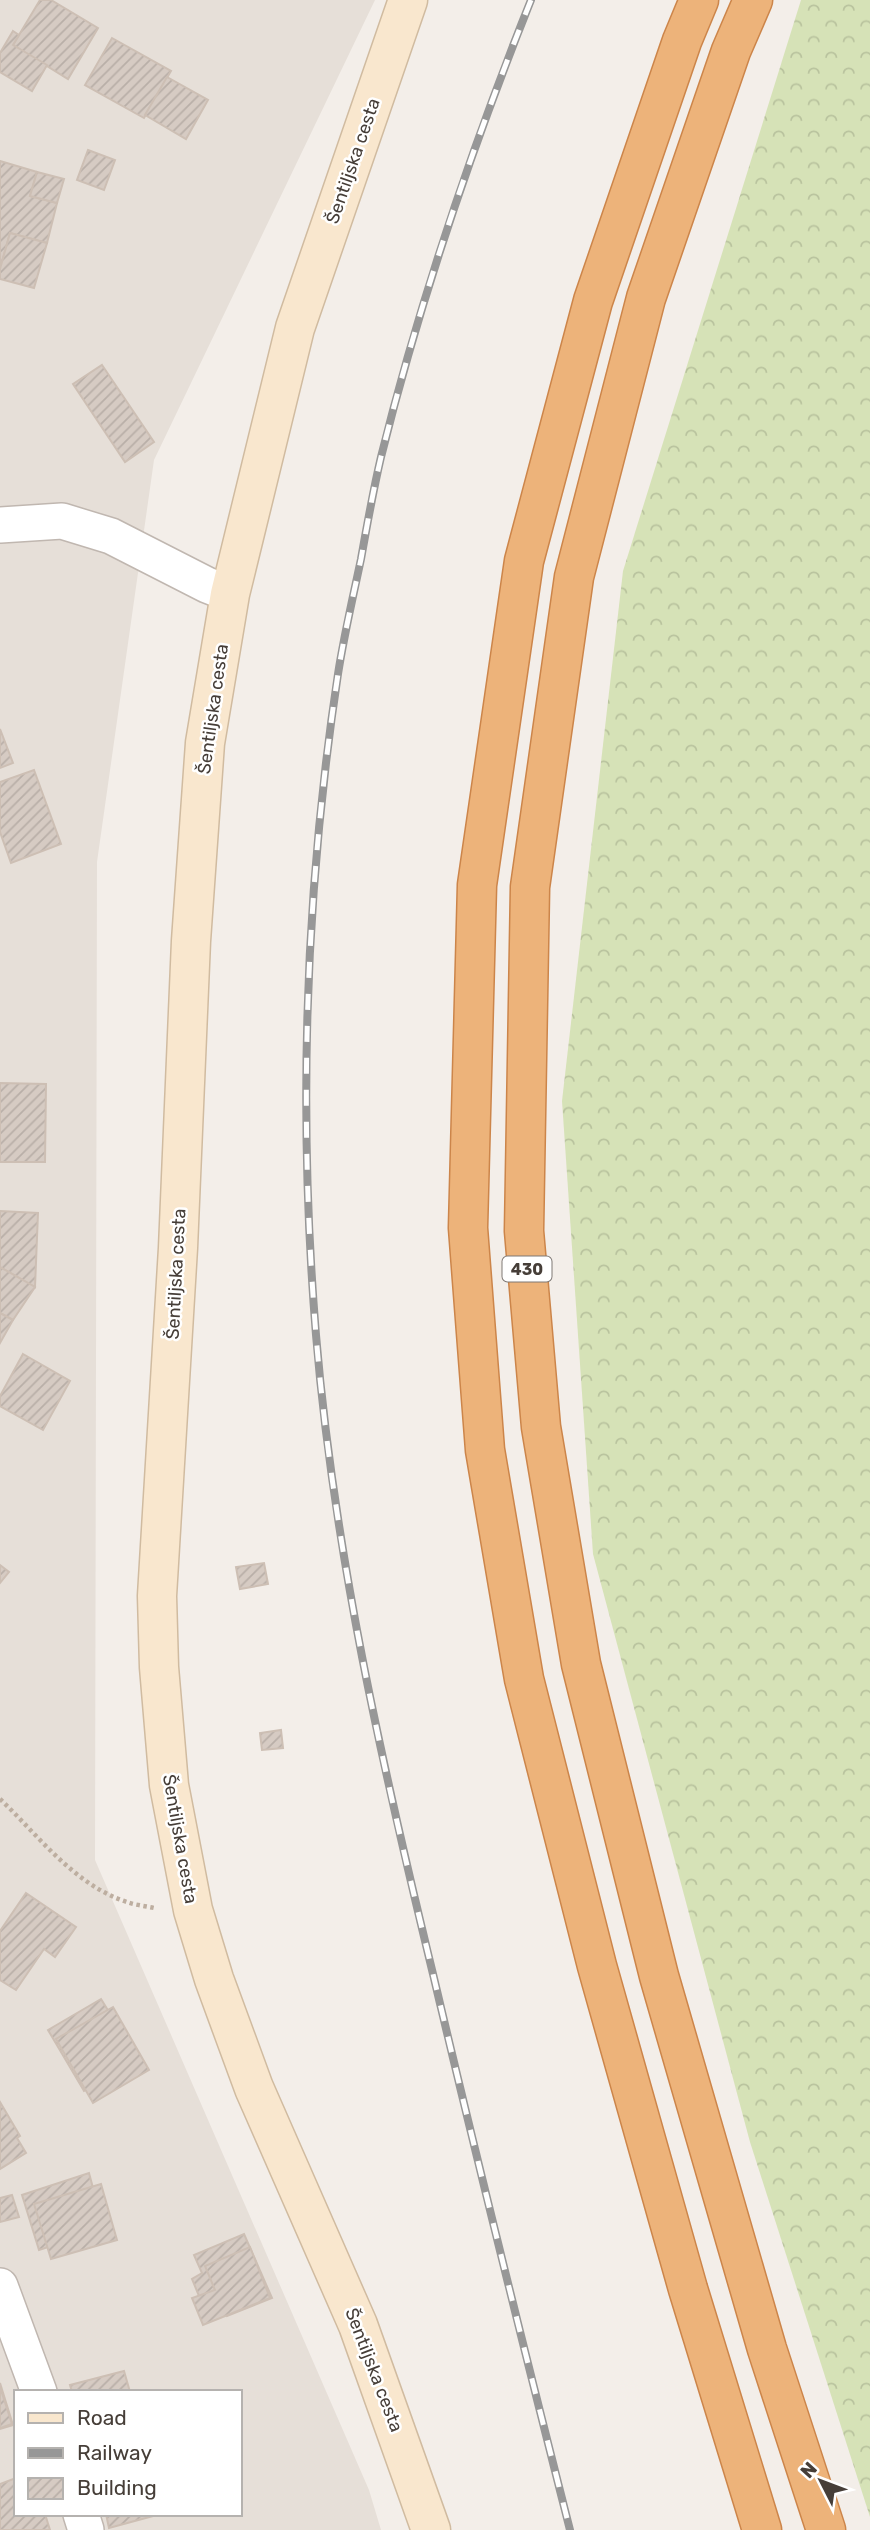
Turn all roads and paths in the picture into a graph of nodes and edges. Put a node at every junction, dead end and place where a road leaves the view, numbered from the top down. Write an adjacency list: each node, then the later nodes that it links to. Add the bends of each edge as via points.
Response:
1 (408, 0): 5 (street, Šentiljska cesta, via 295,328)
2 (699, 0): 11 (highway, via 593,301 524,561 477,885 468,1228 485,1450 524,1679 597,1966)
3 (753, 0): 12 (highway, 430, via 646,298 574,577 530,887 524,1231 541,1427 581,1664 659,1976 767,2349)
4 (0, 525): 5 (street, via 61,521 111,536)
5 (230, 594): 7 (street, Šentiljska cesta, via 204,757 157,1596 169,1784)
6 (0, 1799): 7 (path, via 73,1873 95,1888 127,1902 175,1912)
7 (193, 1910): 10 (street, Šentiljska cesta, via 254,2088 358,2325)
8 (0, 2286): 9 (street)
9 (38, 2390)
10 (432, 2530)
11 (762, 2530)
12 (826, 2530)

